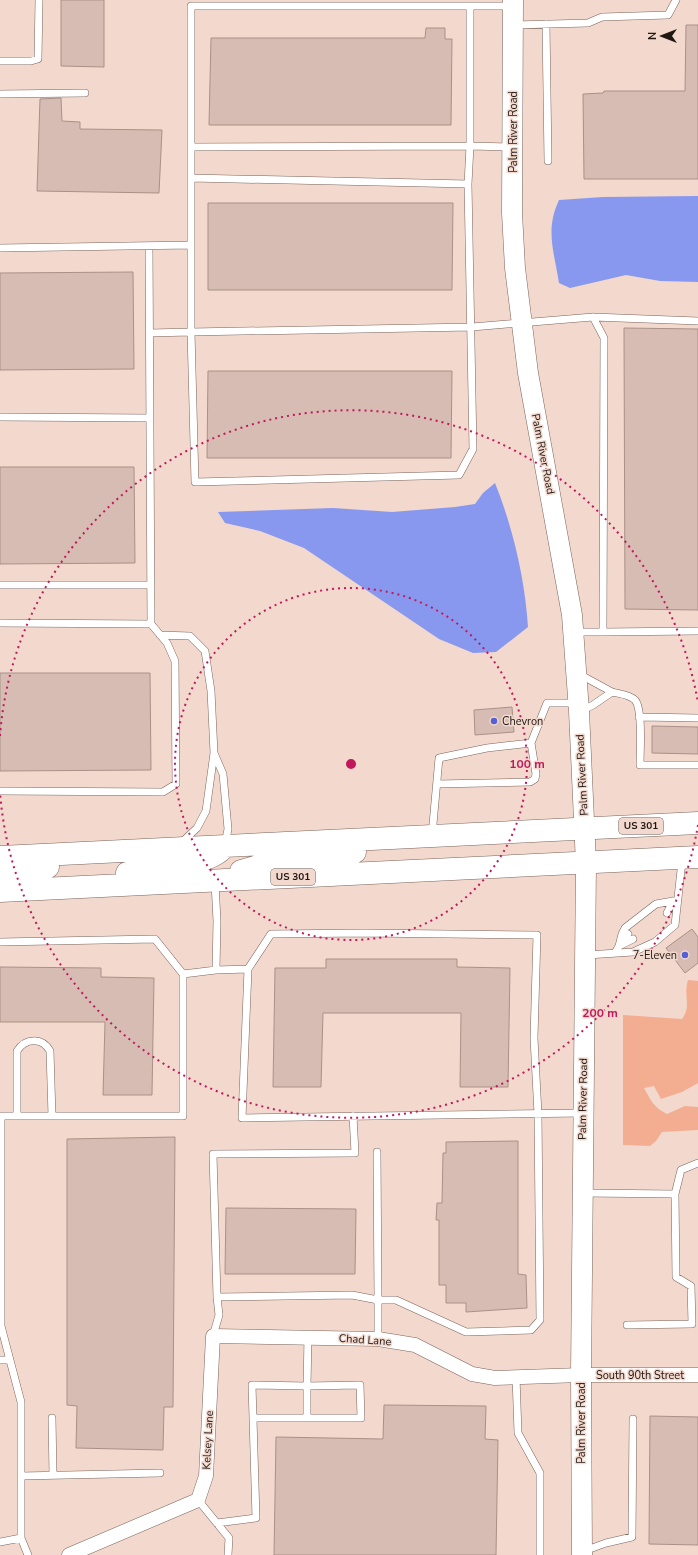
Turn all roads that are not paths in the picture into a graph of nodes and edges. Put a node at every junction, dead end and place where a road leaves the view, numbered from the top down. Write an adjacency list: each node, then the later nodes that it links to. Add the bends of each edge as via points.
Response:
1 (39, 0): 6 (lane, via 38,58 31,62)
2 (676, 0): 5 (lane, via 668,16 602,17 588,23)
3 (470, 6): 4 (lane); 9 (lane); 10 (lane, via 192,6)
4 (513, 10): 5 (lane); 11 (street, Palm River Road)
5 (546, 24): 12 (lane)
6 (0, 61)
7 (0, 94): 8 (lane)
8 (85, 94)
9 (470, 146): 10 (lane); 11 (lane); 14 (lane)
10 (191, 147): 13 (lane)
11 (513, 147): 20 (street, Palm River Road, via 512,213)
12 (548, 161)
13 (191, 178): 14 (lane); 15 (lane)
14 (468, 184): 21 (lane)
15 (191, 245): 16 (lane); 22 (lane)
16 (149, 246): 17 (lane); 23 (lane)
17 (0, 248)
18 (594, 318): 19 (lane); 20 (lane); 32 (lane, via 604,338)
19 (698, 321)
20 (520, 323): 21 (lane); 31 (street, Palm River Road, via 567,584)
21 (472, 327): 22 (lane); 22 (lane, via 472,449 459,475 195,482)
22 (191, 332): 23 (lane)
23 (150, 333): 25 (lane)
24 (0, 417): 25 (lane)
25 (149, 418): 27 (lane)
26 (0, 585): 27 (lane)
27 (151, 585): 29 (lane)
28 (0, 623): 29 (lane)
29 (151, 624): 33 (lane)
30 (698, 631): 32 (lane)
31 (573, 632): 32 (lane); 34 (street, Palm River Road)
32 (603, 632)
33 (160, 635): 40 (lane, via 190,636 205,652 211,691); 43 (lane, via 167,643 175,661 176,784 164,792)
34 (577, 673): 35 (lane); 36 (street, Palm River Road)
35 (612, 692): 36 (lane, via 593,705); 37 (lane, via 627,695 636,701)
36 (579, 707): 39 (lane, via 547,703); 45 (street, Palm River Road)
37 (639, 717): 38 (lane); 41 (lane, via 640,765)
38 (698, 718)
39 (531, 743): 42 (lane, via 487,748 439,758); 42 (lane, via 536,774 535,779 530,782)
40 (214, 753): 47 (lane, via 223,774 228,829); 48 (lane, via 206,811 197,828)
41 (698, 765)
42 (436, 784): 46 (lane)
43 (0, 791)
44 (698, 823): 45 (main road, US 301)
45 (584, 829): 46 (main road, US 301); 52 (street, Palm River Road)
46 (432, 835): 47 (main road, US 301); 53 (main road, via 380,849 274,862 248,868)
47 (225, 846): 48 (main road, US 301); 54 (main road, via 212,858 200,862)
48 (175, 847): 49 (main road, US 301)
49 (108, 851): 50 (main road, US 301); 54 (main road)
50 (0, 857)
51 (690, 858): 52 (main road, US 301); 55 (lane)
52 (586, 864): 53 (main road, US 301); 60 (street, Palm River Road)
53 (220, 881): 54 (main road, US 301); 62 (lane)
54 (3, 885)
55 (676, 900): 56 (lane); 59 (lane, via 656,904 625,928); 59 (lane, via 676,925 655,942 633,952)
56 (664, 910)
57 (630, 937): 59 (lane)
58 (0, 942): 63 (lane, via 155,939)
59 (617, 950): 60 (lane)
60 (585, 955): 65 (street, Palm River Road)
61 (248, 968): 62 (lane); 64 (lane, via 271,934 537,935 534,1038); 69 (lane, via 242,1118)
62 (216, 970): 63 (lane)
63 (183, 974): 68 (lane, via 183,1116)
64 (538, 1114): 65 (lane); 69 (lane); 75 (lane, via 540,1320 531,1330 466,1332 396,1300)
65 (583, 1114): 72 (street, Palm River Road)
66 (0, 1116): 67 (lane); 77 (lane)
67 (17, 1116): 68 (lane); 68 (lane, via 17,1051 21,1044 30,1041 41,1041 50,1050)
68 (52, 1116)
69 (353, 1116): 74 (lane, via 354,1153 213,1154)
70 (377, 1152): 75 (lane)
71 (698, 1163): 73 (lane, via 681,1170)
72 (582, 1193): 73 (lane); 83 (street, Palm River Road)
73 (675, 1194): 76 (lane, via 676,1277 691,1286 692,1324)
74 (217, 1297): 75 (lane, via 352,1295); 78 (lane, via 219,1315)
75 (378, 1300): 80 (lane)
76 (627, 1325)
77 (1, 1326): 82 (lane)
78 (213, 1336): 79 (street, Chad Lane); 94 (street, Kelsey Lane, via 206,1476)
79 (308, 1337): 80 (street, Chad Lane); 86 (lane)
80 (378, 1339): 85 (street, Chad Lane, via 414,1345 472,1374 495,1378)
81 (0, 1360): 82 (lane)
82 (10, 1360): 93 (lane, via 21,1402)
83 (581, 1375): 84 (street, South 90th Street); 85 (street, Chad Lane); 98 (street, Palm River Road)
84 (698, 1376)
85 (516, 1377): 102 (lane, via 518,1434 540,1473)
86 (307, 1386): 87 (lane); 87 (lane, via 360,1385 361,1418); 89 (lane, via 252,1385)
87 (307, 1417): 89 (lane)
88 (52, 1418): 92 (lane)
89 (253, 1418): 95 (lane, via 256,1518)
90 (633, 1419): 98 (lane, via 632,1537 606,1543)
91 (160, 1473): 92 (lane)
92 (53, 1475): 93 (lane)
93 (21, 1476): 96 (lane)
94 (198, 1500): 95 (lane); 100 (street)
95 (217, 1523): 101 (lane, via 229,1538)
96 (21, 1538): 97 (lane); 99 (lane)
97 (0, 1542)
98 (582, 1553)
99 (28, 1555)
100 (69, 1555)
101 (228, 1555)
102 (540, 1555)

